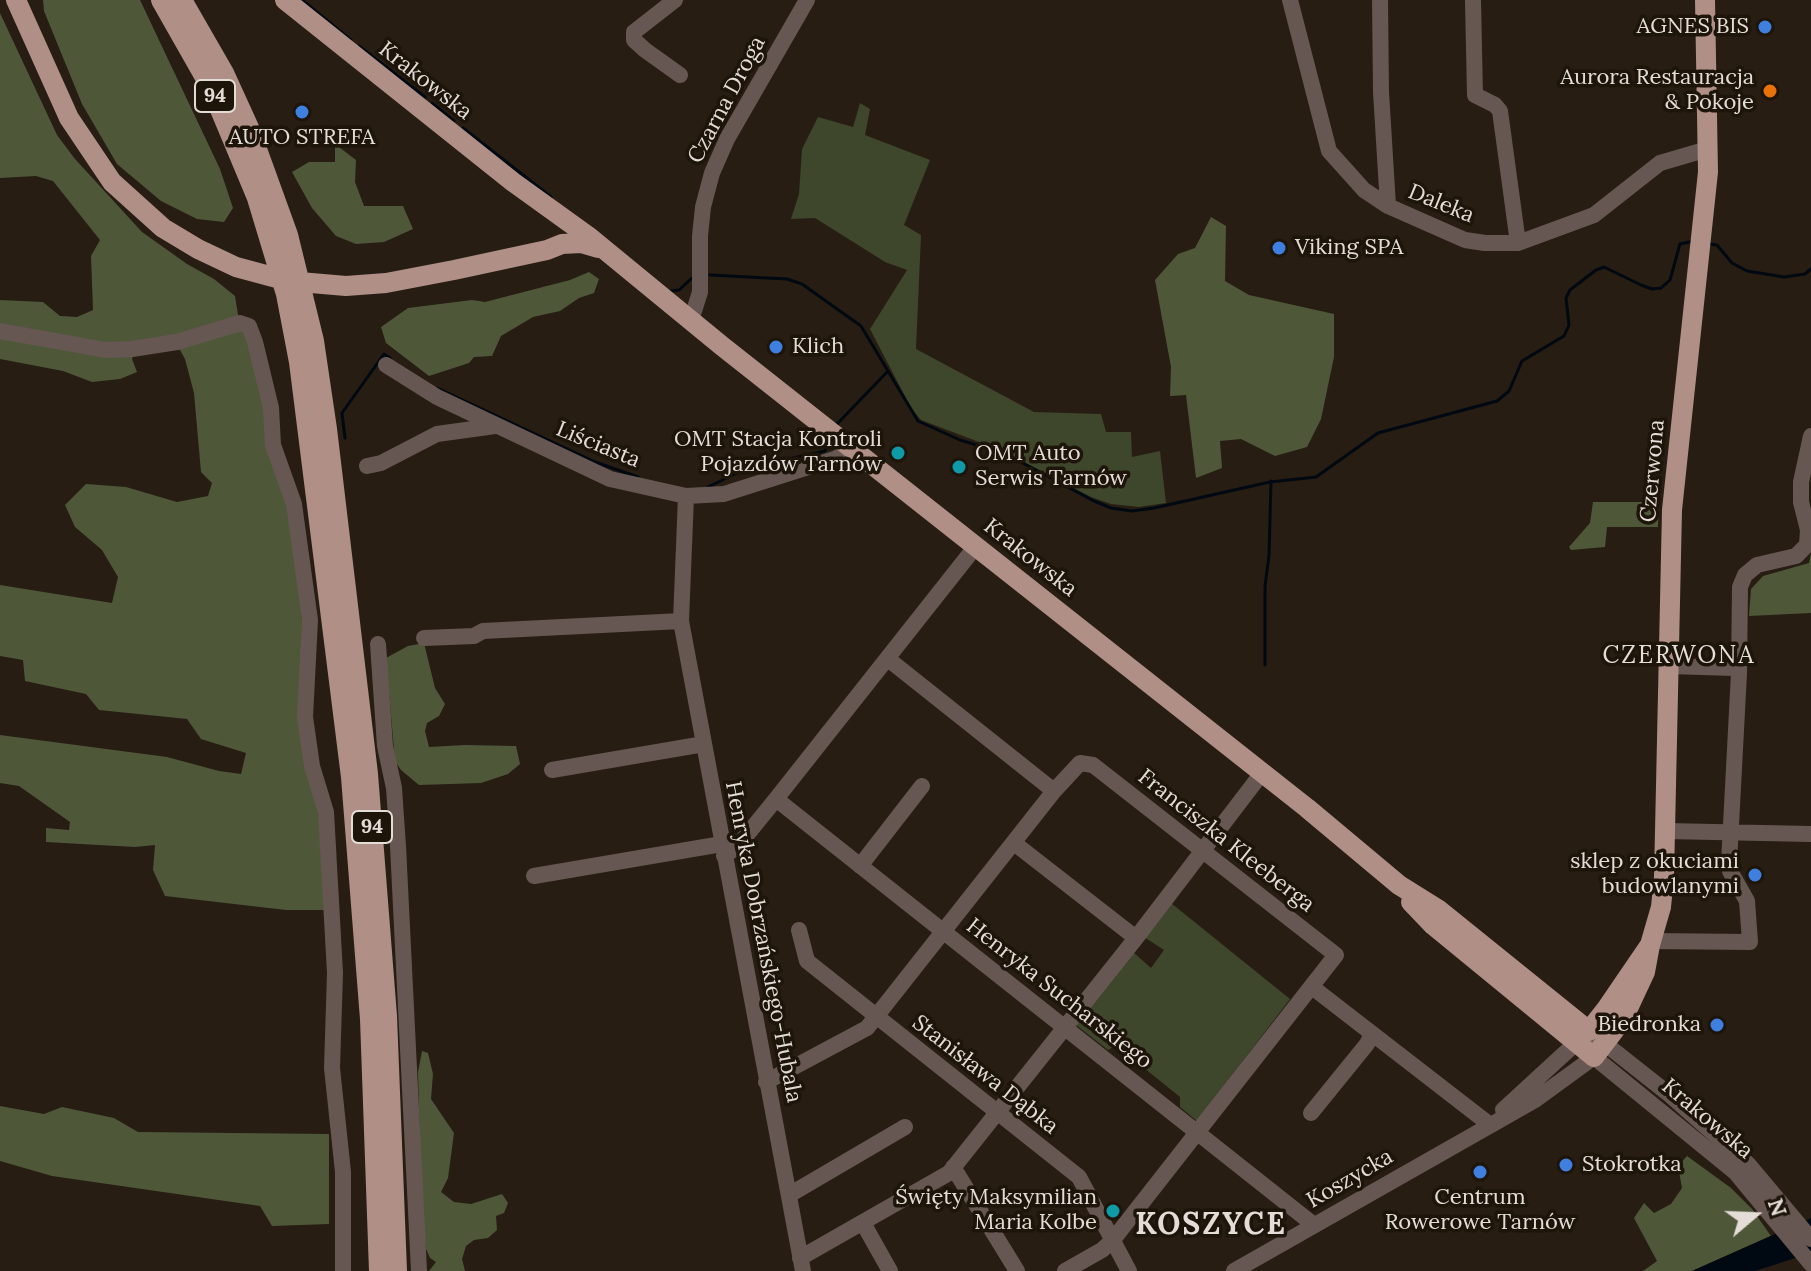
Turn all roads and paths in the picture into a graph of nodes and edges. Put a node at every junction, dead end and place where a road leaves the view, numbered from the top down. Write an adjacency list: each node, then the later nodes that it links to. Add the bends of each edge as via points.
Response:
1 (16, 0): 16 (main road, via 69,118 112,182 163,228 236,267 288,281 346,286)
2 (161, 0): 73 (main road, 94, via 211,88 253,187 286,294 299,362 351,777 370,1019)
3 (185, 0): 74 (main road, 94, via 250,130 278,205 306,300 321,386 378,888)
4 (285, 0): 13 (main road, Krakowska)
5 (675, 0): 11 (street, via 634,32 634,40)
6 (807, 0): 19 (street, Czarna Droga, via 712,173 700,236 700,292)
7 (1290, 0): 14 (street, via 1329,151 1364,190)
8 (1380, 0): 14 (street, Daleka)
9 (1473, 0): 15 (street, via 1475,95 1500,111)
10 (1705, 0): 12 (main road, Czerwona)
11 (680, 75)
12 (1708, 149): 15 (street, Daleka, via 1660,163 1594,215); 32 (main road, Czerwona, via 1672,510)
13 (543, 204): 16 (main road, via 549,224); 17 (main road, Krakowska)
14 (1388, 206): 15 (street, Daleka, via 1465,240)
15 (1518, 243)
16 (547, 250): 17 (main road, via 573,243); 18 (main road, Krakowska, via 589,255)
17 (602, 250): 18 (main road, Krakowska)
18 (628, 272): 19 (main road, Krakowska)
19 (688, 318): 24 (main road, Krakowska)
20 (0, 331): 72 (street, via 106,350 177,342 240,323 249,326 255,342 271,408 273,445 294,504 310,620 305,717 326,812)
21 (386, 365): 22 (street, Liściasta)
22 (497, 426): 25 (street, via 437,434); 26 (street, Liściasta, via 610,479)
23 (1810, 438): 33 (street, via 1801,482 1807,545 1796,556 1757,565 1745,575 1740,587)
24 (850, 447): 26 (street, Liściasta, via 837,458 724,494); 27 (main road, Krakowska)
25 (367, 466)
26 (686, 496): 28 (street, Henryka Dobrzańskiego-Hubala)
27 (976, 546): 31 (street); 36 (main road, Krakowska)
28 (681, 621): 29 (street); 34 (street, Henryka Dobrzańskiego-Hubala)
29 (424, 638)
30 (378, 644): 75 (street, via 398,846)
31 (888, 659): 38 (street); 39 (street)
32 (1669, 666): 33 (street, via 1734,668); 40 (main road, Czerwona)
33 (1739, 673): 41 (street)
34 (704, 744): 35 (street); 44 (street, Henryka Dobrzańskiego-Hubala)
35 (552, 770)
36 (1262, 773): 45 (street); 56 (main road, Krakowska, via 1399,885 1433,925)
37 (922, 786): 46 (street)
38 (1054, 791): 43 (street, Franciszka Kleeberga); 45 (street, Franciszka Kleeberga, via 1080,763 1088,763)
39 (776, 799): 44 (street, via 737,847); 46 (street, Henryka Sucharskiego)
40 (1666, 831): 41 (street); 51 (main road, Czerwona, via 1661,907)
41 (1730, 833): 42 (street); 51 (street, via 1730,871 1747,901 1750,942)
42 (1811, 834)
43 (1014, 843): 49 (street, Franciszka Kleeberga); 50 (street)
44 (723, 850): 47 (street); 57 (street, Henryka Dobrzańskiego-Hubala)
45 (1204, 851): 50 (street); 52 (street, Franciszka Kleeberga, via 1336,955)
46 (860, 866): 49 (street, Henryka Sucharskiego)
47 (534, 876)
48 (799, 930): 53 (street, Stanisława Dąbka, via 807,961)
49 (944, 931): 53 (street, Franciszka Kleeberga); 54 (street, Henryka Sucharskiego)
50 (1136, 938): 54 (street)
51 (1650, 943): 56 (main road, Czerwona, via 1607,1008)
52 (1312, 987): 55 (street); 62 (street, Franciszka Kleeberga)
53 (876, 1018): 57 (street, Franciszka Kleeberga, via 867,1028); 58 (street, Stanisława Dąbka)
54 (1065, 1027): 58 (street); 62 (street, Henryka Sucharskiego)
55 (1372, 1034): 59 (street); 60 (street)
56 (1591, 1044): 60 (street, Koszycka); 65 (street, Krakowska, via 1670,1095 1748,1164)
57 (766, 1082): 64 (street, Henryka Dobrzańskiego-Hubala)
58 (999, 1113): 63 (street); 69 (street, Stanisława Dąbka, via 1079,1177)
59 (1311, 1113)
60 (1489, 1124): 67 (street, Koszycka)
61 (905, 1127): 64 (street)
62 (1197, 1131): 67 (street, Henryka Sucharskiego); 69 (street, Franciszka Kleeberga)
63 (953, 1167): 66 (street); 77 (street)
64 (789, 1195): 70 (street, Henryka Dobrzańskiego-Hubala)
65 (1775, 1207): 68 (street, Krakowska); 71 (street, Krakowska)
66 (863, 1223): 70 (street); 76 (street)
67 (1314, 1225): 80 (street, Koszycka)
68 (1811, 1239)
69 (1112, 1241): 78 (street, Franciszka Kleeberga); 79 (street, Stanisława Dąbka)
70 (801, 1264)
71 (1811, 1264)
72 (343, 1271)
73 (379, 1271)
74 (397, 1271)
75 (419, 1271)
76 (890, 1271)
77 (1017, 1271)
78 (1065, 1271)
79 (1129, 1271)
80 (1234, 1271)

